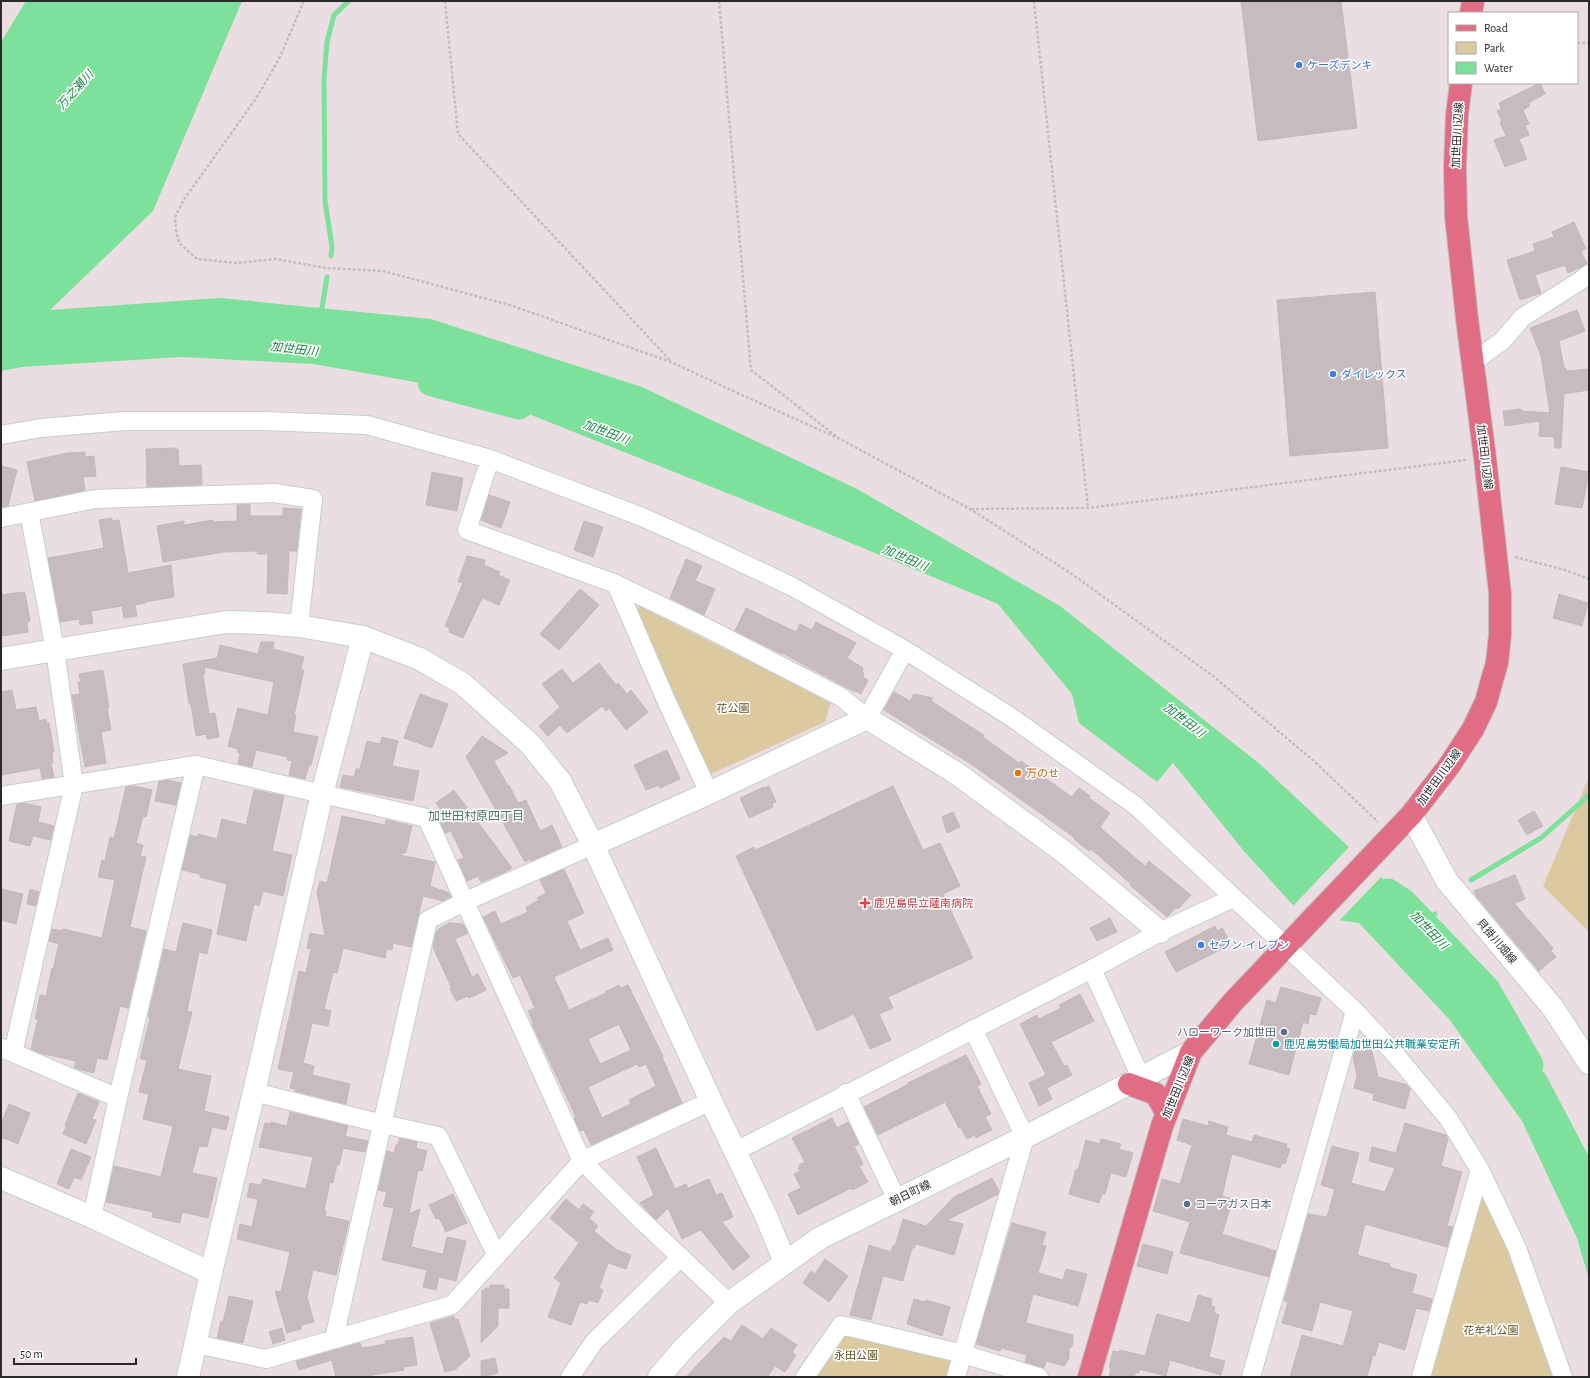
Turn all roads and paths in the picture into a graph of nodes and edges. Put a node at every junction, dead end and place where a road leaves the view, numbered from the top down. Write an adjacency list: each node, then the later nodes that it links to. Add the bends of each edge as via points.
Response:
1 (304, 1): 11 (path, via 279,59 257,97 182,201 175,217 179,243 183,248 197,259 237,263 276,259 326,268 382,271 510,305)
2 (445, 1): 11 (path, via 458,134)
3 (719, 1): 14 (path, via 751,370)
4 (1034, 1): 17 (path)
5 (1473, 1): 6 (main road)
6 (1471, 12)
7 (1578, 43): 8 (path)
8 (1589, 43)
9 (1461, 84): 12 (main road, 加世田川辺線, via 1455,167 1456,216)
10 (1589, 274): 12 (street, via 1523,317 1502,341)
11 (671, 362): 14 (path)
12 (1473, 362): 15 (main road, 加世田川辺線)
13 (1, 435): 16 (street, via 41,428 125,421 264,421 367,425)
14 (840, 439): 18 (path)
15 (1485, 458): 17 (path); 21 (main road, 加世田川辺線)
16 (490, 459): 23 (street, via 466,530); 27 (street, via 642,517 700,543 791,586)
17 (1088, 508): 18 (path)
18 (970, 509): 36 (path, via 1069,572 1213,676 1315,762)
19 (29, 512): 20 (street); 24 (street, via 95,499 274,493 313,498); 26 (street)
20 (1, 518)
21 (1497, 553): 22 (path, via 1565,570); 35 (main road, 加世田川辺線, via 1500,635 1497,663 1486,702 1473,729 1449,766)
22 (1589, 579)
23 (616, 584): 29 (street, via 841,697); 32 (street)
24 (299, 626): 25 (street); 26 (street, via 226,622)
25 (363, 637): 33 (street); 37 (street, via 420,659 463,684 498,715 530,744 560,781)
26 (54, 650): 28 (street); 31 (street)
27 (905, 650): 29 (street); 38 (street, via 1011,716 1136,806)
28 (1, 659)
29 (867, 718): 32 (street); 40 (street, via 956,773 1064,852)
30 (196, 765): 31 (street); 33 (street); 51 (street)
31 (74, 785): 34 (street); 45 (street)
32 (709, 793): 37 (street)
33 (322, 794): 39 (street, via 426,818); 49 (street)
34 (1, 796)
35 (1411, 815): 36 (main road, 加世田川辺線); 47 (street, 貝掛川畑線, via 1447,881 1553,1008)
36 (1390, 837): 41 (main road, 加世田川辺線)
37 (593, 845): 39 (street); 52 (street)
38 (1234, 898): 40 (street); 41 (street)
39 (464, 902): 54 (street, via 428,920); 57 (street)
40 (1160, 932): 42 (street)
41 (1291, 940): 43 (street); 46 (main road, 加世田川辺線)
42 (1092, 969): 44 (street); 48 (street)
43 (1355, 1011): 58 (street, via 1448,1118); 77 (street)
44 (973, 1029): 50 (street); 55 (street)
45 (7, 1050): 51 (street)
46 (1191, 1052): 48 (street, 朝日町線); 53 (main road, 加世田川辺線)
47 (1589, 1063)
48 (1135, 1081): 53 (main road, via 1156,1094); 55 (street, 朝日町線)
49 (254, 1092): 54 (street); 65 (street)
50 (846, 1093): 56 (street); 60 (street)
51 (118, 1098): 61 (street)
52 (711, 1101): 56 (street); 57 (street)
53 (1167, 1114): 76 (main road, 加世田川辺線)
54 (382, 1124): 62 (street, via 438,1136); 67 (street)
55 (1025, 1137): 60 (street, 朝日町線); 69 (street)
56 (736, 1151): 64 (street)
57 (582, 1161): 62 (street); 63 (street)
58 (1480, 1170): 78 (street); 79 (street, via 1517,1248)
59 (1, 1178): 61 (street)
60 (897, 1200): 64 (street, 朝日町線, via 820,1238)
61 (92, 1217): 65 (street)
62 (497, 1256): 67 (street, via 452,1305)
63 (682, 1257): 66 (street); 71 (street, via 594,1342)
64 (785, 1262): 66 (street, 朝日町線)
65 (211, 1273): 68 (street)
66 (729, 1303): 72 (street, 朝日町線)
67 (334, 1339): 68 (street, via 266,1359)
68 (196, 1344): 70 (street)
69 (963, 1354): 73 (street, via 841,1325); 74 (street); 75 (street)
70 (188, 1377)
71 (570, 1377)
72 (659, 1377)
73 (805, 1377)
74 (956, 1377)
75 (1039, 1377)
76 (1089, 1377)
77 (1251, 1377)
78 (1421, 1377)
79 (1563, 1377)

